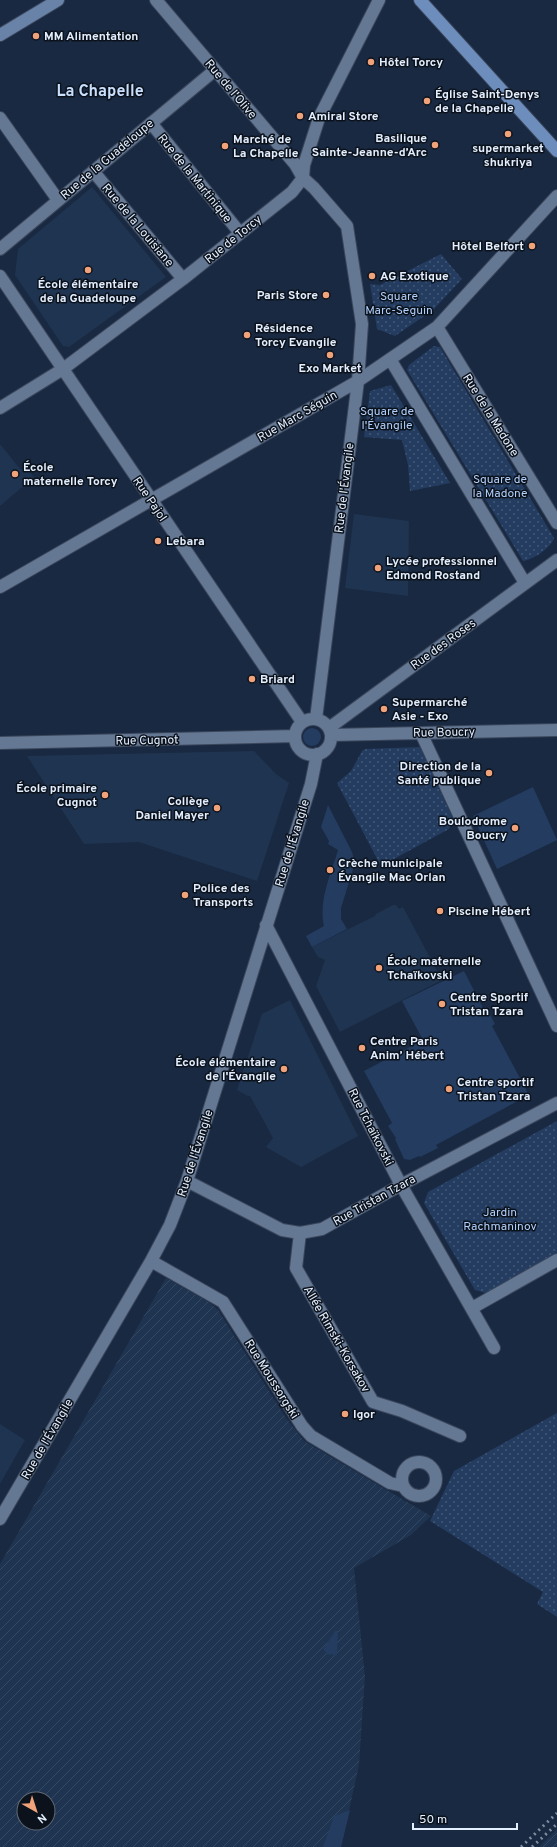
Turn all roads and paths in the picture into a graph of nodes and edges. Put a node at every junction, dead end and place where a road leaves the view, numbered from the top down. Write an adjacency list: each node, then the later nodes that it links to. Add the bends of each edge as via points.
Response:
1 (58, 0): 5 (street)
2 (156, 0): 6 (street, Rue de l'Olive)
3 (379, 0): 11 (street, via 319,118 304,165)
4 (425, 1): 9 (main road)
5 (0, 35)
6 (215, 70): 8 (street, Rue de la Guadeloupe); 11 (street, Rue de l'Olive, via 295,164)
7 (0, 118): 13 (street)
8 (151, 123): 10 (street, Rue de la Guadeloupe); 14 (street, Rue de la Martinique)
9 (557, 151)
10 (93, 171): 13 (street, Rue de la Guadeloupe); 17 (street, Rue de la Louisiane)
11 (303, 178): 14 (street, Rue de Torcy, via 292,192); 21 (street, Rue de l'Évangile, via 347,226 362,324)
12 (557, 196): 18 (street, Rue Marc Séguin)
13 (58, 200): 15 (street, Rue de la Guadeloupe)
14 (240, 233): 17 (street, Rue de Torcy)
15 (0, 249)
16 (0, 276): 20 (street, Rue Pajol)
17 (183, 279): 20 (street, Rue de Torcy)
18 (437, 327): 19 (street, Rue Marc Séguin); 24 (street, Rue de la Madone)
19 (390, 359): 21 (street, Rue Marc Séguin); 26 (street)
20 (63, 369): 22 (street, Rue de Torcy); 23 (street, Rue Pajol)
21 (358, 381): 23 (street, Rue Marc Séguin); 28 (street, Rue de l'Évangile)
22 (0, 408)
23 (150, 500): 27 (street, Rue Marc Séguin); 29 (street, Rue Pajol)
24 (557, 523)
25 (557, 560): 26 (street, Rue des Roses)
26 (525, 583): 31 (street, Rue des Roses)
27 (0, 587)
28 (316, 719): 29 (street); 31 (street, via 324,722)
29 (302, 722): 33 (street)
30 (557, 730): 32 (street, Rue Boucry)
31 (330, 732): 32 (street, Rue Boucry); 35 (street, via 328,748)
32 (421, 733): 37 (street)
33 (295, 736): 34 (street, Rue Cugnot); 35 (street, via 299,748 310,755)
34 (0, 743)
35 (317, 754): 36 (street, Rue de l'Évangile, via 311,784)
36 (266, 925): 39 (street, Rue de l'Évangile); 40 (street, Rue Tchaïkovski)
37 (557, 1026)
38 (557, 1103): 40 (street, Rue Tristan Tzara)
39 (187, 1181): 41 (street, Rue Tristan Tzara, via 282,1230); 43 (street, Rue de l'Évangile, via 170,1225)
40 (401, 1185): 41 (street, Rue Tristan Tzara, via 322,1229); 44 (street, Rue Tchaïkovski)
41 (300, 1232): 46 (street, Allée Rimski-Korsakov, via 296,1268 373,1402 402,1411)
42 (557, 1260): 44 (street)
43 (151, 1261): 47 (street, Rue Moussorgski, via 223,1302 302,1426 311,1436 390,1483); 48 (street, Rue de l'Évangile)
44 (472, 1308): 45 (street, Rue Tchaïkovski)
45 (494, 1348)
46 (460, 1436)
47 (403, 1486)
48 (0, 1519)

